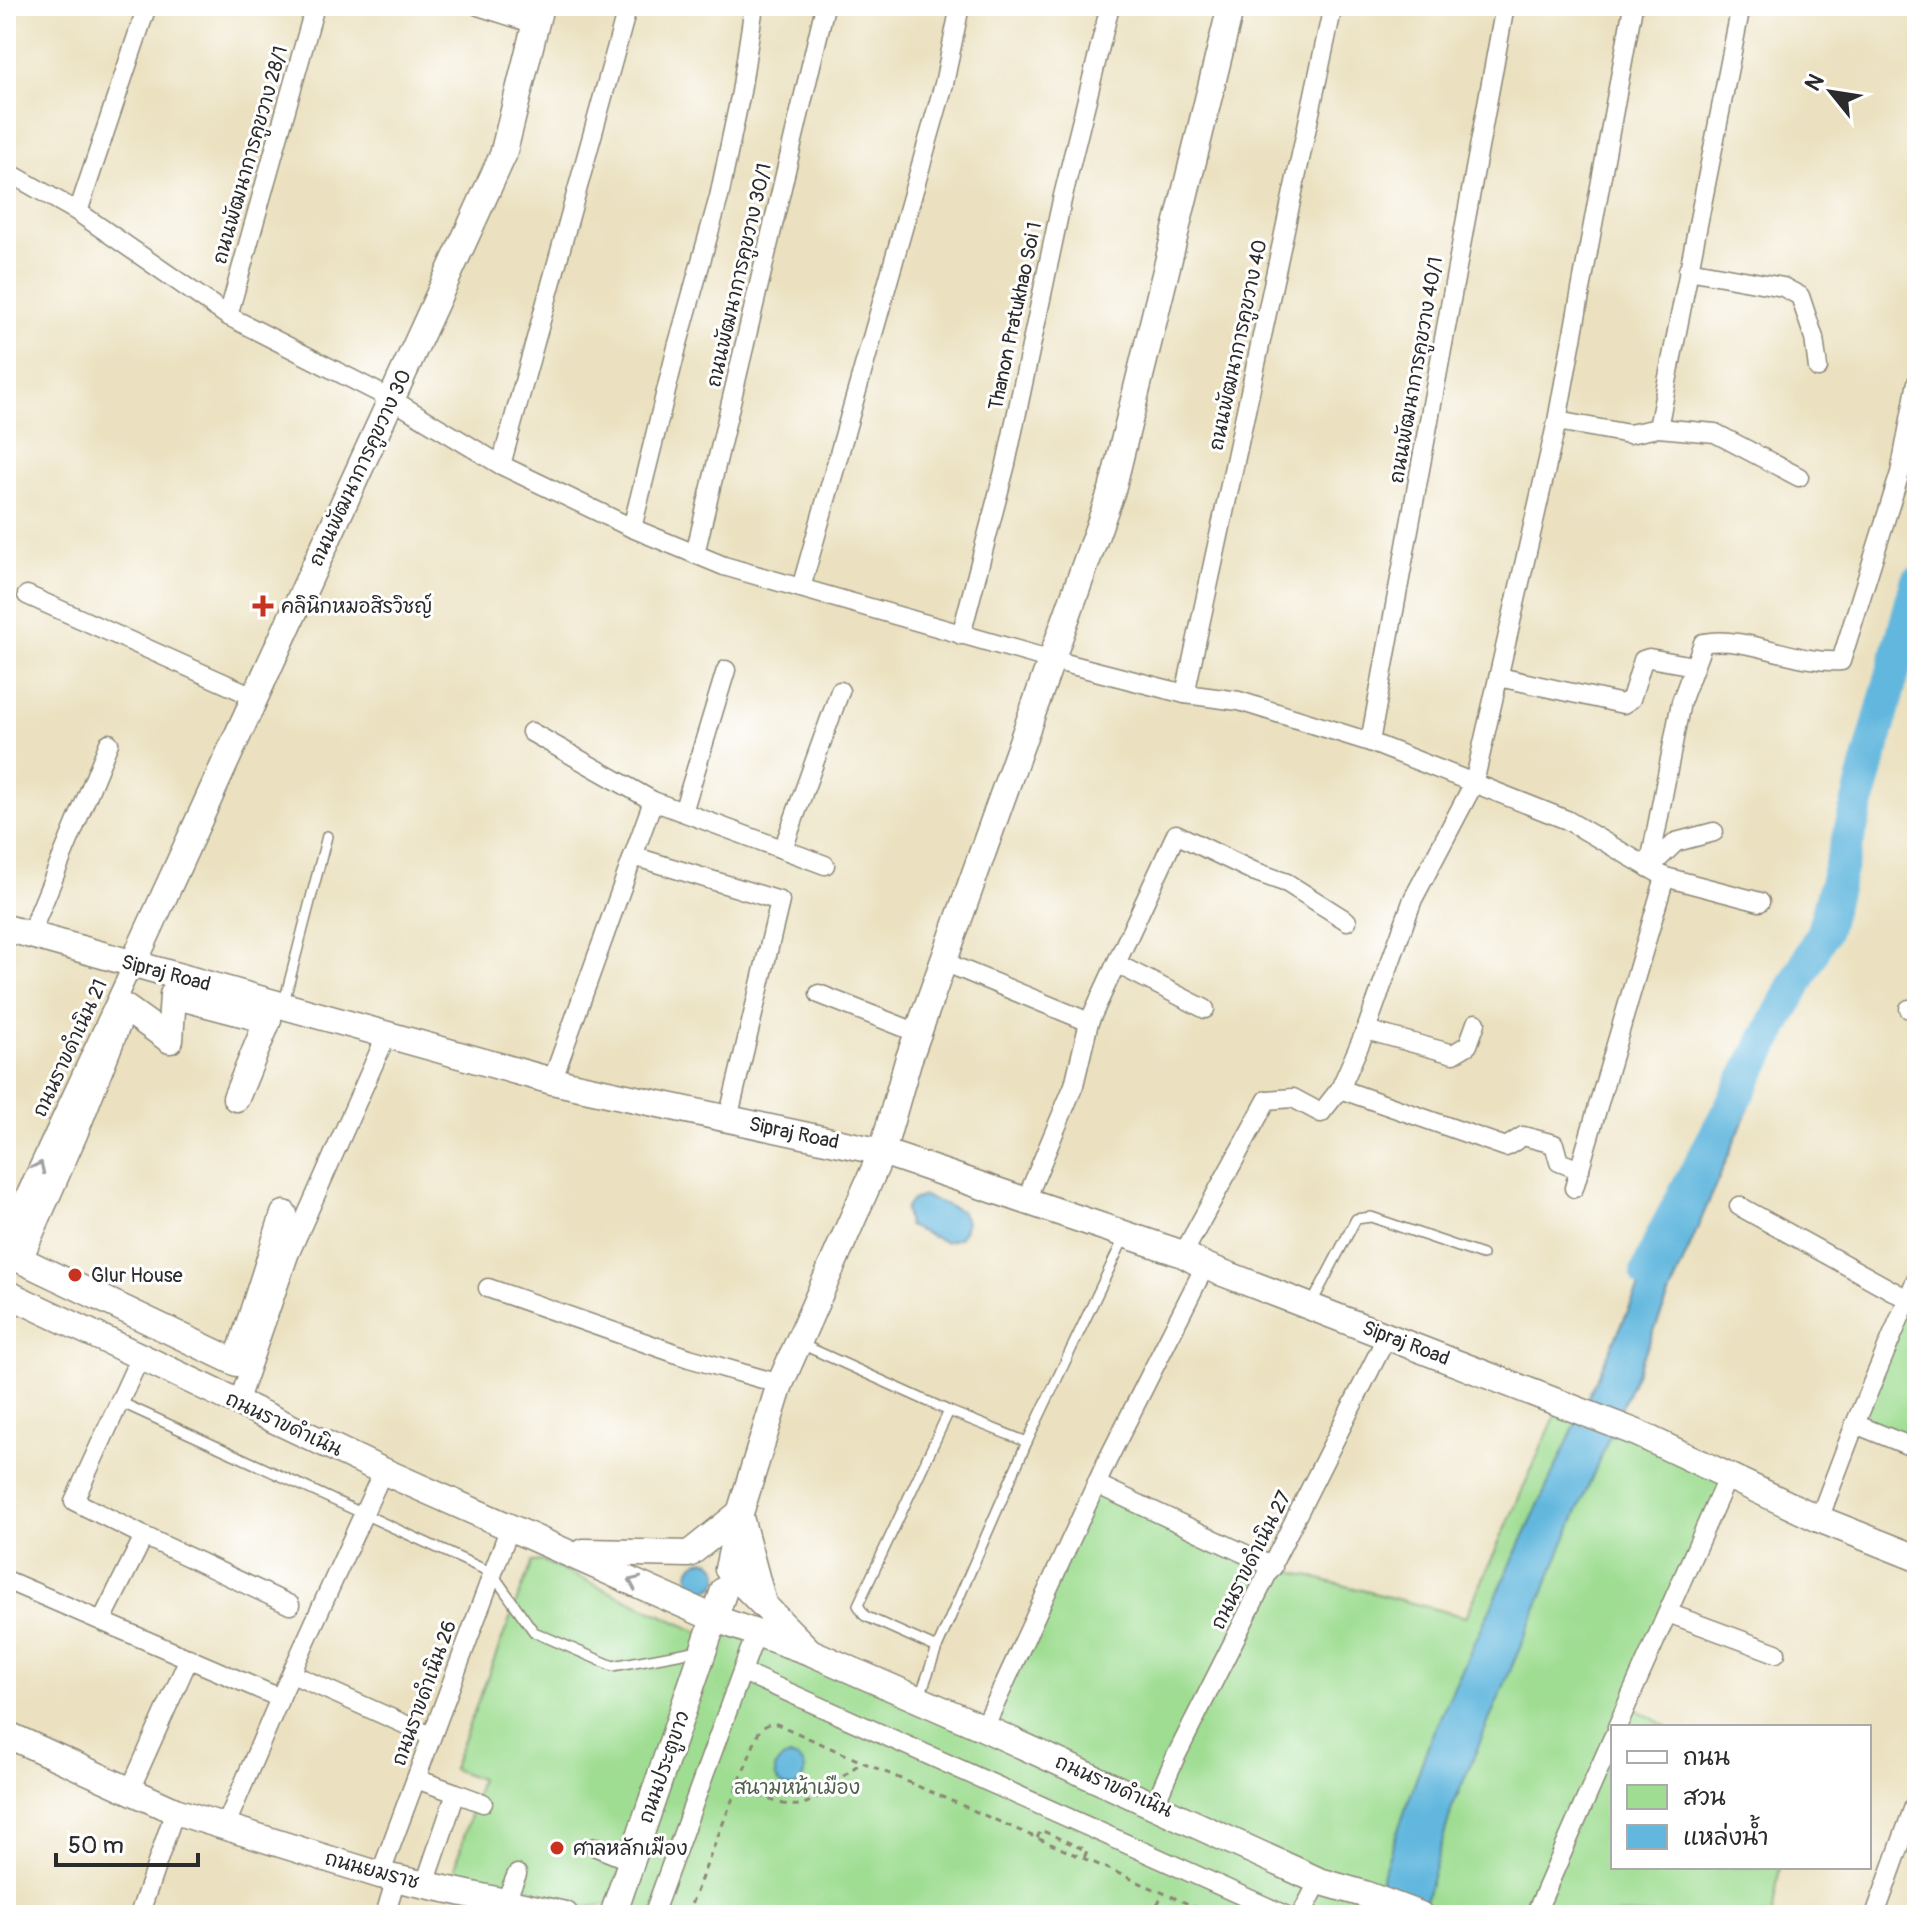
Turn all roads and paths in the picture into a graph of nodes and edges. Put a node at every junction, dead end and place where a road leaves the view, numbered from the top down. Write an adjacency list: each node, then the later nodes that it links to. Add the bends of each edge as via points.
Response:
1 (147, 6): 16 (street)
2 (315, 6): 18 (street, ถนนพัฒนาการคูขวาง 28/1)
3 (478, 6): 14 (street)
4 (628, 6): 24 (street)
5 (825, 6): 27 (street, ถนนพัฒนาการคูขวาง 30/1)
6 (960, 6): 28 (street, via 940,99)
7 (1110, 6): 30 (street, Thanon Pratukhao Soi 1, via 1006,464)
8 (1231, 6): 31 (street, ถนนประตูขาว, via 1112,490)
9 (1333, 6): 36 (street, ถนนพัฒนาการคูขวาง 40)
10 (1505, 6): 39 (street, ถนนพัฒนาการคูขวาง 40/1)
11 (1633, 6): 22 (street)
12 (1741, 6): 17 (street)
13 (750, 7): 26 (street, via 741,92 719,197)
14 (537, 15): 21 (street, ถนนพัฒนาการคูขวาง 30, via 503,155)
15 (6, 171): 16 (street)
16 (78, 212): 18 (street)
17 (1688, 270): 19 (street, via 1783,287 1800,296); 23 (street)
18 (228, 316): 21 (street)
19 (1818, 368)
20 (1917, 382): 32 (street, via 1900,473 1841,661 1711,641 1703,643)
21 (391, 399): 24 (street); 37 (street, ถนนพัฒนาการคูขวาง 30)
22 (1557, 421): 23 (street, via 1629,434); 34 (street)
23 (1658, 428): 25 (street, via 1715,433)
24 (501, 465): 26 (street)
25 (1799, 477)
26 (632, 528): 27 (street)
27 (695, 554): 28 (street)
28 (801, 588): 30 (street)
29 (27, 595): 37 (street)
30 (961, 635): 31 (street)
31 (1052, 660): 36 (street); 53 (street, ถนนประตูขาว)
32 (1694, 666): 34 (street, via 1643,660 1631,699 1623,704); 49 (street, via 1681,702)
33 (726, 670): 43 (street)
34 (1499, 677): 41 (street)
35 (840, 691): 46 (street)
36 (1185, 694): 39 (street, via 1239,701)
37 (255, 697): 54 (street, ถนนพัฒนาการคูขวาง 30)
38 (531, 732): 42 (street)
39 (1370, 742): 41 (street)
40 (109, 743): 52 (street)
41 (1474, 783): 49 (street, via 1567,820); 61 (street, via 1413,899)
42 (653, 801): 43 (street); 47 (street)
43 (683, 812): 46 (street)
44 (1714, 832): 49 (street, via 1676,842)
45 (327, 836): 57 (lane)
46 (783, 849): 48 (street)
47 (633, 856): 64 (street); 67 (street, via 780,901)
48 (825, 865)
49 (1657, 872): 50 (street); 65 (street, via 1577,1179 1559,1162 1554,1144 1523,1136 1506,1147)
50 (1760, 902)
51 (1347, 921): 55 (street, via 1287,883 1176,834)
52 (18, 932): 54 (street, Sipraj Road)
53 (944, 962): 59 (street); 62 (street, ถนนประตูขาว)
54 (133, 964): 57 (street, Sipraj Road); 73 (street, ถนนราขดำเนิน 21, one-way to 54)
55 (1117, 964): 58 (street); 59 (street)
56 (819, 994): 62 (street)
57 (283, 1005): 63 (street, Sipraj Road); 66 (street)
58 (1205, 1009)
59 (1089, 1022): 69 (street, via 1074,1085)
60 (1476, 1023): 61 (street, via 1468,1045 1453,1054)
61 (1366, 1030): 65 (street)
62 (918, 1033): 68 (street, ถนนประตูขาว)
63 (387, 1034): 64 (street, Sipraj Road); 86 (street, via 289,1255)
64 (552, 1081): 67 (street, Sipraj Road)
65 (1340, 1089): 75 (street, via 1321,1113 1293,1098 1267,1100)
66 (241, 1097): 71 (street, via 268,1020 173,995 170,1040 124,1007 19,1259 237,1363)
67 (728, 1119): 68 (street, Sipraj Road)
68 (882, 1152): 69 (street, Sipraj Road); 82 (street, ถนนประตูขาว)
69 (1026, 1200): 72 (street, Sipraj Road)
70 (1739, 1206): 80 (street)
71 (284, 1214)
72 (1126, 1235): 75 (street, Sipraj Road); 89 (lane)
73 (6, 1237)
74 (1482, 1255): 79 (lane, via 1371,1217 1356,1219)
75 (1194, 1260): 79 (street, Sipraj Road); 93 (street)
76 (1917, 1277): 80 (street)
77 (488, 1288): 84 (street)
78 (6, 1293): 83 (street, ถนนราขดำเนิน)
79 (1311, 1307): 81 (street, Sipraj Road)
80 (1910, 1310): 88 (street)
81 (1387, 1336): 92 (street, Sipraj Road, via 1637,1433); 103 (street, ถนนราขดำเนิน 27)
82 (798, 1343): 84 (street, ถนนประตูขาว); 87 (lane)
83 (140, 1357): 85 (street); 86 (street, ถนนราขดำเนิน)
84 (780, 1384): 95 (street, ถนนประตูขาว)
85 (120, 1402): 94 (lane); 98 (street, via 74,1501)
86 (238, 1403): 91 (street, ถนนราขดำเนิน)
87 (949, 1411): 89 (lane); 114 (lane, via 858,1605 865,1616)
88 (1855, 1424): 90 (street); 96 (street)
89 (1027, 1442): 114 (lane)
90 (1917, 1449)
91 (383, 1471): 94 (street); 97 (street, ถนนราขดำเนิน)
92 (1728, 1476): 96 (street, Sipraj Road); 110 (street)
93 (1096, 1484): 103 (street); 124 (street)
94 (366, 1513): 104 (lane); 120 (street)
95 (740, 1513): 100 (street); 102 (street); 106 (street, ถนนประตูขาว); 109 (street)
96 (1819, 1519): 101 (street, Sipraj Road)
97 (510, 1527): 99 (street, ถนนราขดำเนิน); 104 (street, ถนนราขดำเนิน 26)
98 (144, 1536): 108 (street); 112 (street)
99 (565, 1551): 100 (street, ถนนราขดำเนิน); 107 (street, ถนนราขดำเนิน, one-way to 99)
100 (644, 1554): 102 (street, ถนนราขดำเนิน)
101 (1917, 1558)
102 (684, 1563): 106 (street, ถนนราขดำเนิน, via 697,1551 713,1551 725,1562); 106 (street, via 680,1586 690,1597 712,1599); 107 (street)
103 (1273, 1567): 135 (street, ถนนราขดำเนิน 27)
104 (492, 1573): 115 (lane, via 534,1632 613,1666); 126 (street, ถนนราขดำเนิน 26)
105 (6, 1580): 112 (street)
106 (726, 1580): 109 (street, ถนนราขดำเนิน); 111 (street, ถนนประตูขาว)
107 (665, 1596): 111 (street, ถนนราขดำเนิน)
108 (290, 1605)
109 (765, 1608): 116 (street, ถนนราขดำเนิน)
110 (1668, 1613): 117 (street); 123 (street)
111 (716, 1619): 113 (street, ถนนราขดำเนิน); 115 (street, ถนนประตูขาว)
112 (102, 1620): 118 (street)
113 (756, 1633): 116 (street, ถนนราขดำเนิน); 119 (street)
114 (937, 1648): 122 (lane)
115 (706, 1649): 141 (street, ถนนประตูขาว)
116 (810, 1652): 122 (street, ถนนราขดำเนิน)
117 (1776, 1653)
118 (189, 1658): 121 (street); 131 (street)
119 (743, 1672): 152 (street); 156 (street)
120 (292, 1674): 121 (street); 126 (street)
121 (280, 1698): 137 (street)
122 (918, 1701): 124 (street, ถนนราขดำเนิน)
123 (1618, 1725)
124 (984, 1728): 135 (street, ถนนราขดำเนิน)
125 (6, 1734): 131 (street, ถนนยมราช)
126 (431, 1736): 129 (street, ถนนราขดำเนิน 26)
127 (1611, 1742): 159 (street)
128 (862, 1762): 130 (path, via 800,1807 785,1807); 130 (path, via 769,1724 760,1729); 138 (path)
129 (416, 1779): 132 (street); 143 (street, ถนนราขดำเนิน 26)
130 (736, 1786): 153 (path)
131 (130, 1790): 136 (street, ถนนยมราช)
132 (456, 1793): 134 (street); 145 (street)
133 (1917, 1798): 160 (street)
134 (483, 1803)
135 (1155, 1804): 144 (street, ถนนราขดำเนิน)
136 (175, 1811): 137 (street, ถนนยมราช); 148 (street)
137 (225, 1827): 143 (street, ถนนยมราช)
138 (1037, 1838): 140 (path); 140 (path, via 1041,1830 1087,1851)
139 (596, 1847): 141 (street)
140 (1084, 1858): 146 (path)
141 (631, 1861): 151 (street, ถนนประตูขาว)
142 (517, 1874): 147 (street)
143 (388, 1877): 145 (street, ถนนยมราช); 149 (street, ถนนราขดำเนิน 26)
144 (1319, 1881): 157 (street); 158 (street, ถนนราขดำเนิน)
145 (425, 1884): 147 (street, ถนนยมราช)
146 (1163, 1893): 154 (path); 155 (path)
147 (505, 1902): 150 (street, ถนนยมราช)
148 (139, 1915)
149 (385, 1915)
150 (565, 1915)
151 (613, 1915)
152 (653, 1915)
153 (687, 1915)
154 (1152, 1915)
155 (1214, 1915)
156 (1285, 1915)
157 (1301, 1915)
158 (1420, 1915)
159 (1535, 1915)
160 (1875, 1915)

